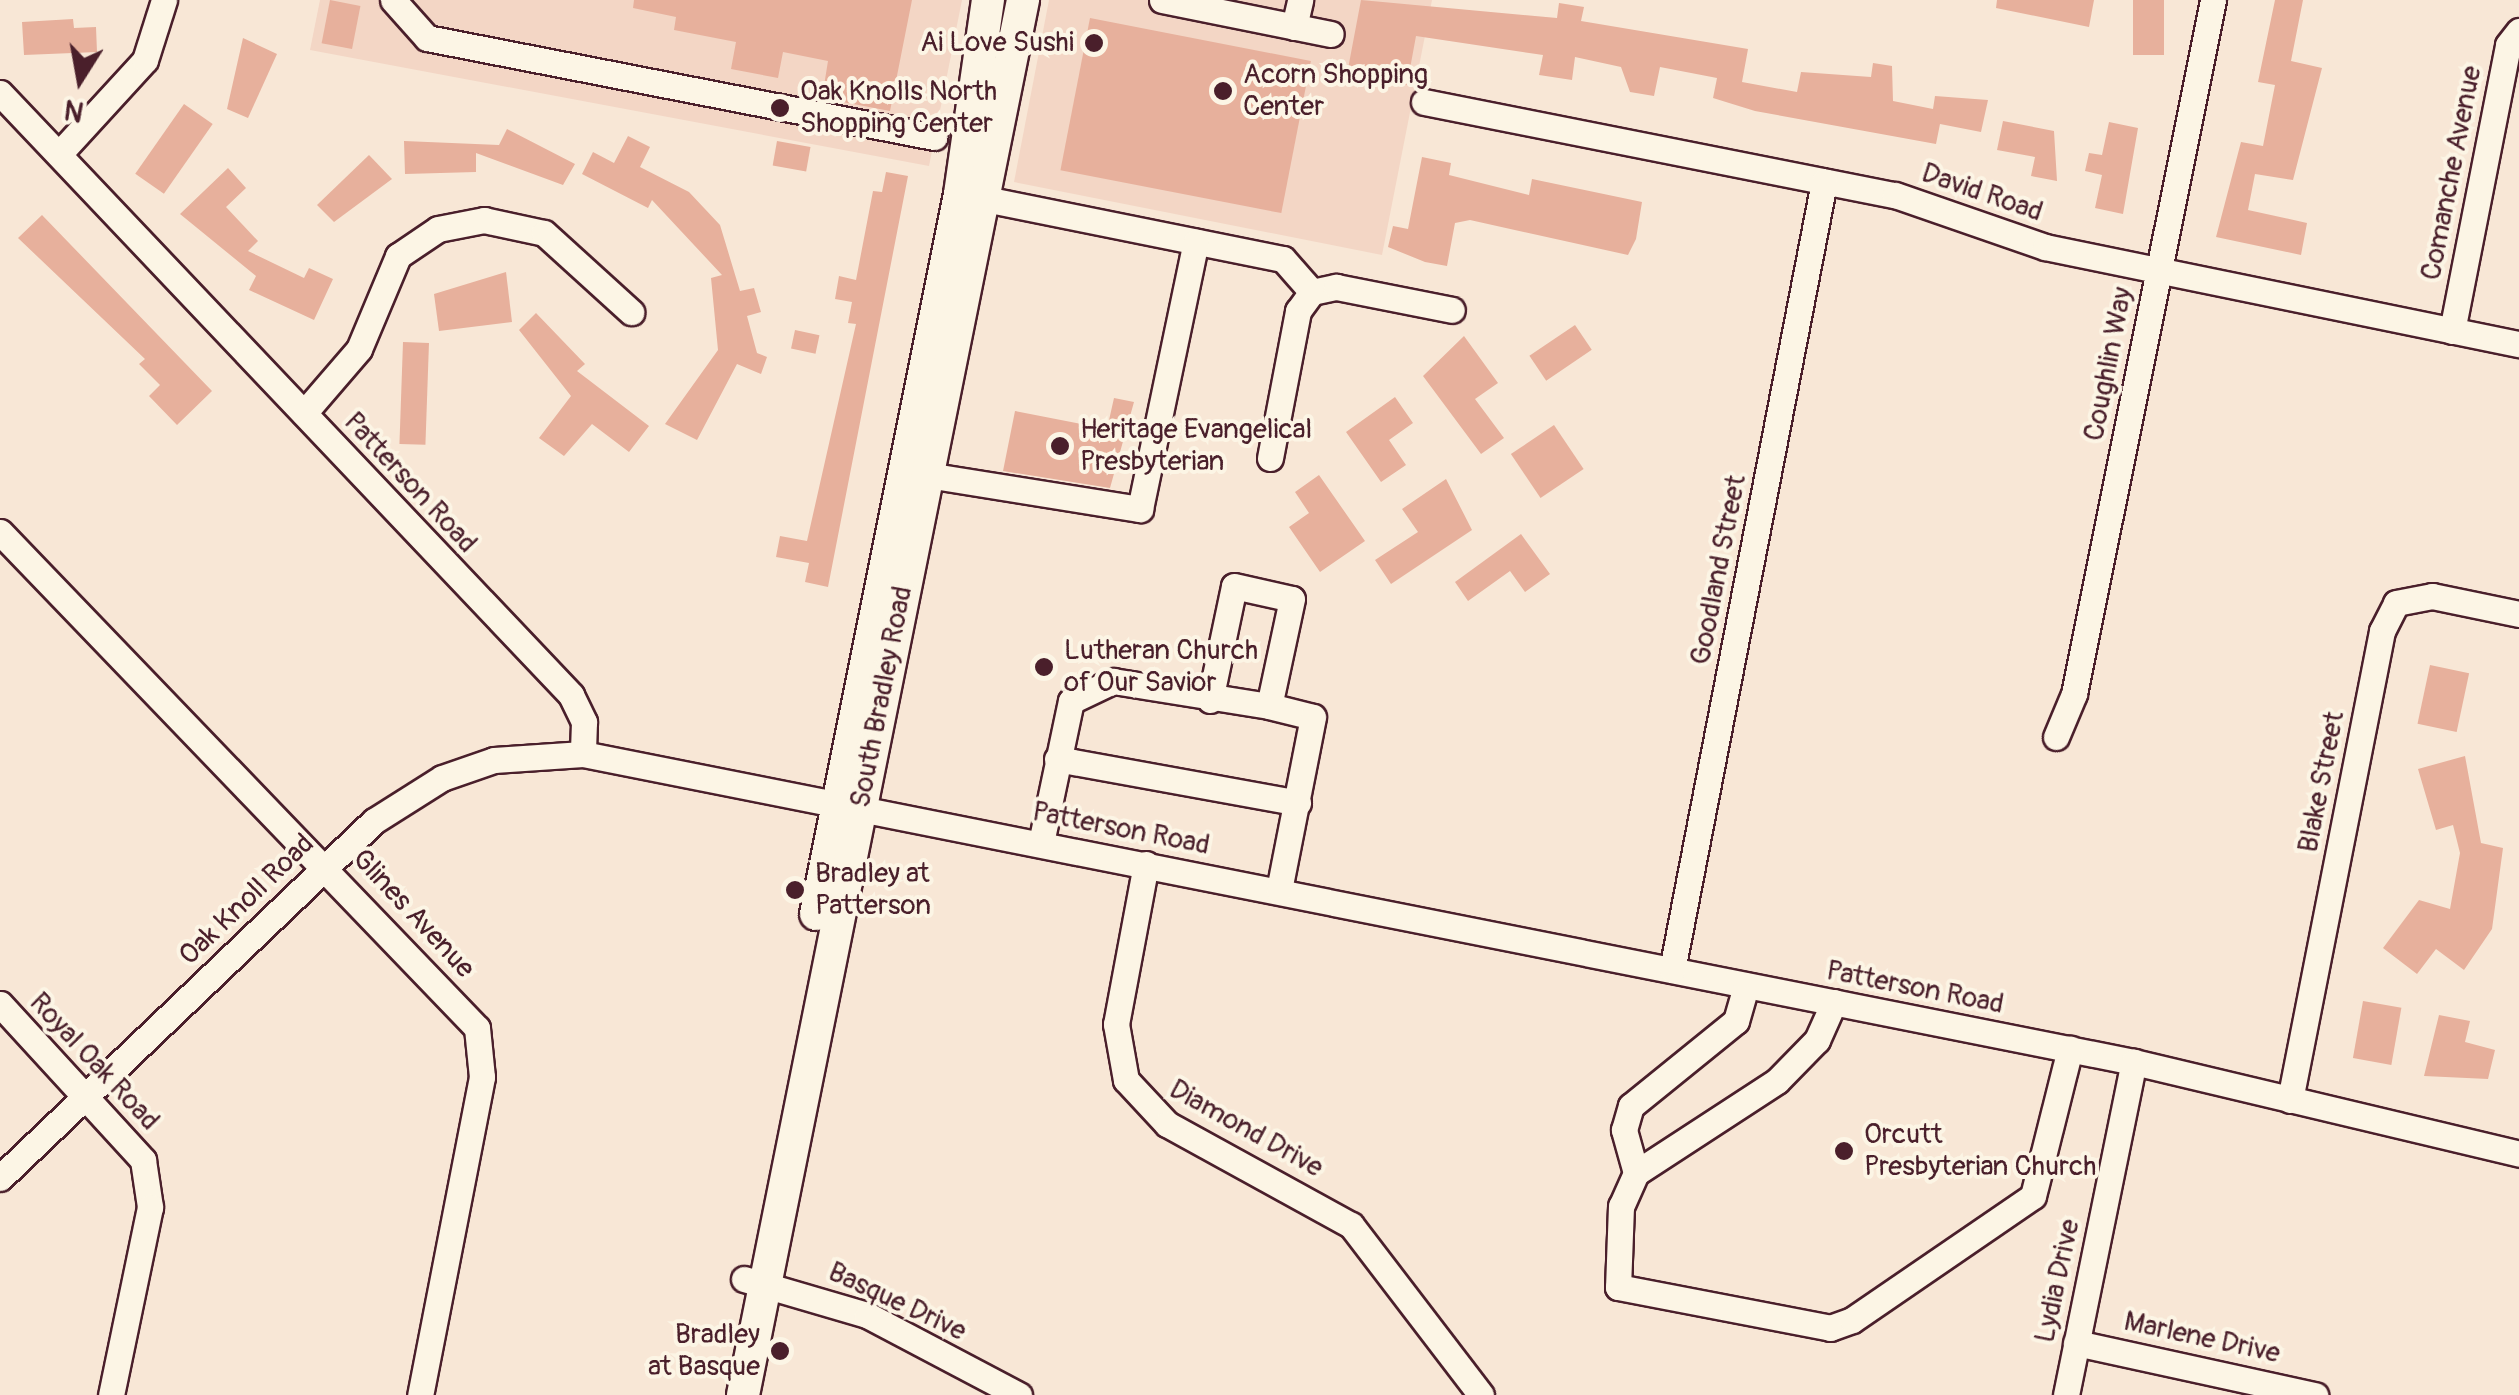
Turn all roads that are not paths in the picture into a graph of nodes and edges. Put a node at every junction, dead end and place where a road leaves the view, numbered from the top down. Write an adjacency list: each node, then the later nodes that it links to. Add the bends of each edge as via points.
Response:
1 (164, 0): 16 (street, via 145,60)
2 (392, 0): 15 (street, via 426,38)
3 (988, 0): 14 (main road, South Bradley Road)
4 (1006, 0): 14 (main road, via 990,81)
5 (1023, 0): 18 (main road, South Bradley Road)
6 (1162, 0): 9 (street)
7 (1300, 0): 9 (street)
8 (2214, 0): 20 (street, Coughlin Way)
9 (1294, 26): 11 (street)
10 (2519, 31): 24 (street, Comanche Avenue, via 2508,45)
11 (1330, 34)
12 (0, 93): 16 (street, Patterson Road)
13 (1424, 102): 17 (street, David Road)
14 (967, 113): 18 (main road, South Bradley Road)
15 (934, 137)
16 (59, 154): 26 (street, Patterson Road)
17 (1824, 182): 20 (street, David Road); 42 (street, Goodland Street)
18 (971, 197): 19 (street); 28 (main road, South Bradley Road); 37 (main road, South Bradley Road)
19 (1196, 242): 21 (street, via 1283,259); 28 (street, via 1140,509)
20 (2158, 273): 24 (street, David Road); 33 (street, Coughlin Way, via 2074,694)
21 (1312, 292): 22 (street, via 1336,287); 27 (street, via 1298,311)
22 (1452, 310)
23 (632, 312): 26 (street, via 544,233 484,220 438,229 390,267 358,349)
24 (2452, 330): 25 (street, David Road)
25 (2519, 344)
26 (304, 413): 34 (street, Patterson Road, via 571,695 584,722)
27 (1270, 458)
28 (927, 475): 37 (main road, South Bradley Road)
29 (2, 538): 39 (street, Glines Avenue)
30 (2519, 614): 49 (street, Blake Street, via 2432,596 2396,602 2382,630)
31 (1210, 700): 32 (street); 32 (street, via 1234,586 1292,600); 35 (street, via 1112,681 1070,702)
32 (1269, 706): 36 (street, via 1313,717)
33 (2056, 737)
34 (582, 754): 37 (street, Patterson Road); 39 (street, Oak Knoll Road, via 494,760 442,778)
35 (1057, 759): 36 (street); 38 (street)
36 (1298, 803): 41 (street)
37 (849, 805): 38 (street, Patterson Road); 53 (main road, South Bradley Road)
38 (1041, 844): 40 (street, Patterson Road)
39 (326, 864): 48 (street, Oak Knoll Road); 56 (street, Glines Avenue, via 469,1019 484,1052)
40 (1146, 864): 41 (street, Patterson Road); 60 (street, Diamond Drive, via 1116,1024 1126,1080 1167,1124 1351,1224)
41 (1279, 891): 42 (street, Patterson Road)
42 (1672, 970): 43 (street, Patterson Road)
43 (1746, 984): 44 (street, Patterson Road); 51 (street, via 1736,1021 1631,1106 1624,1130)
44 (1834, 1002): 46 (street, Patterson Road); 51 (street, via 1817,1040 1777,1082)
45 (0, 1004): 48 (street, Royal Oak Road)
46 (2070, 1049): 47 (street, Patterson Road); 51 (street, via 2033,1196 1830,1328 1618,1287 1621,1206)
47 (2134, 1062): 49 (street, Patterson Road); 54 (street, Lydia Drive)
48 (88, 1095): 52 (street, Oak Knoll Road); 55 (street, Royal Oak Road, via 143,1160 150,1207)
49 (2290, 1100): 50 (street, Patterson Road)
50 (2519, 1154)
51 (1636, 1172)
52 (0, 1178)
53 (754, 1281): 57 (main road, South Bradley Road); 58 (main road, South Bradley Road); 59 (street, Basque Drive, via 867,1314)
54 (2076, 1343): 61 (street, Lydia Drive); 62 (street, Marlene Drive)
55 (111, 1395)
56 (420, 1395)
57 (721, 1395)
58 (744, 1395)
59 (1019, 1395)
60 (1481, 1395)
61 (2066, 1395)
62 (2315, 1395)

